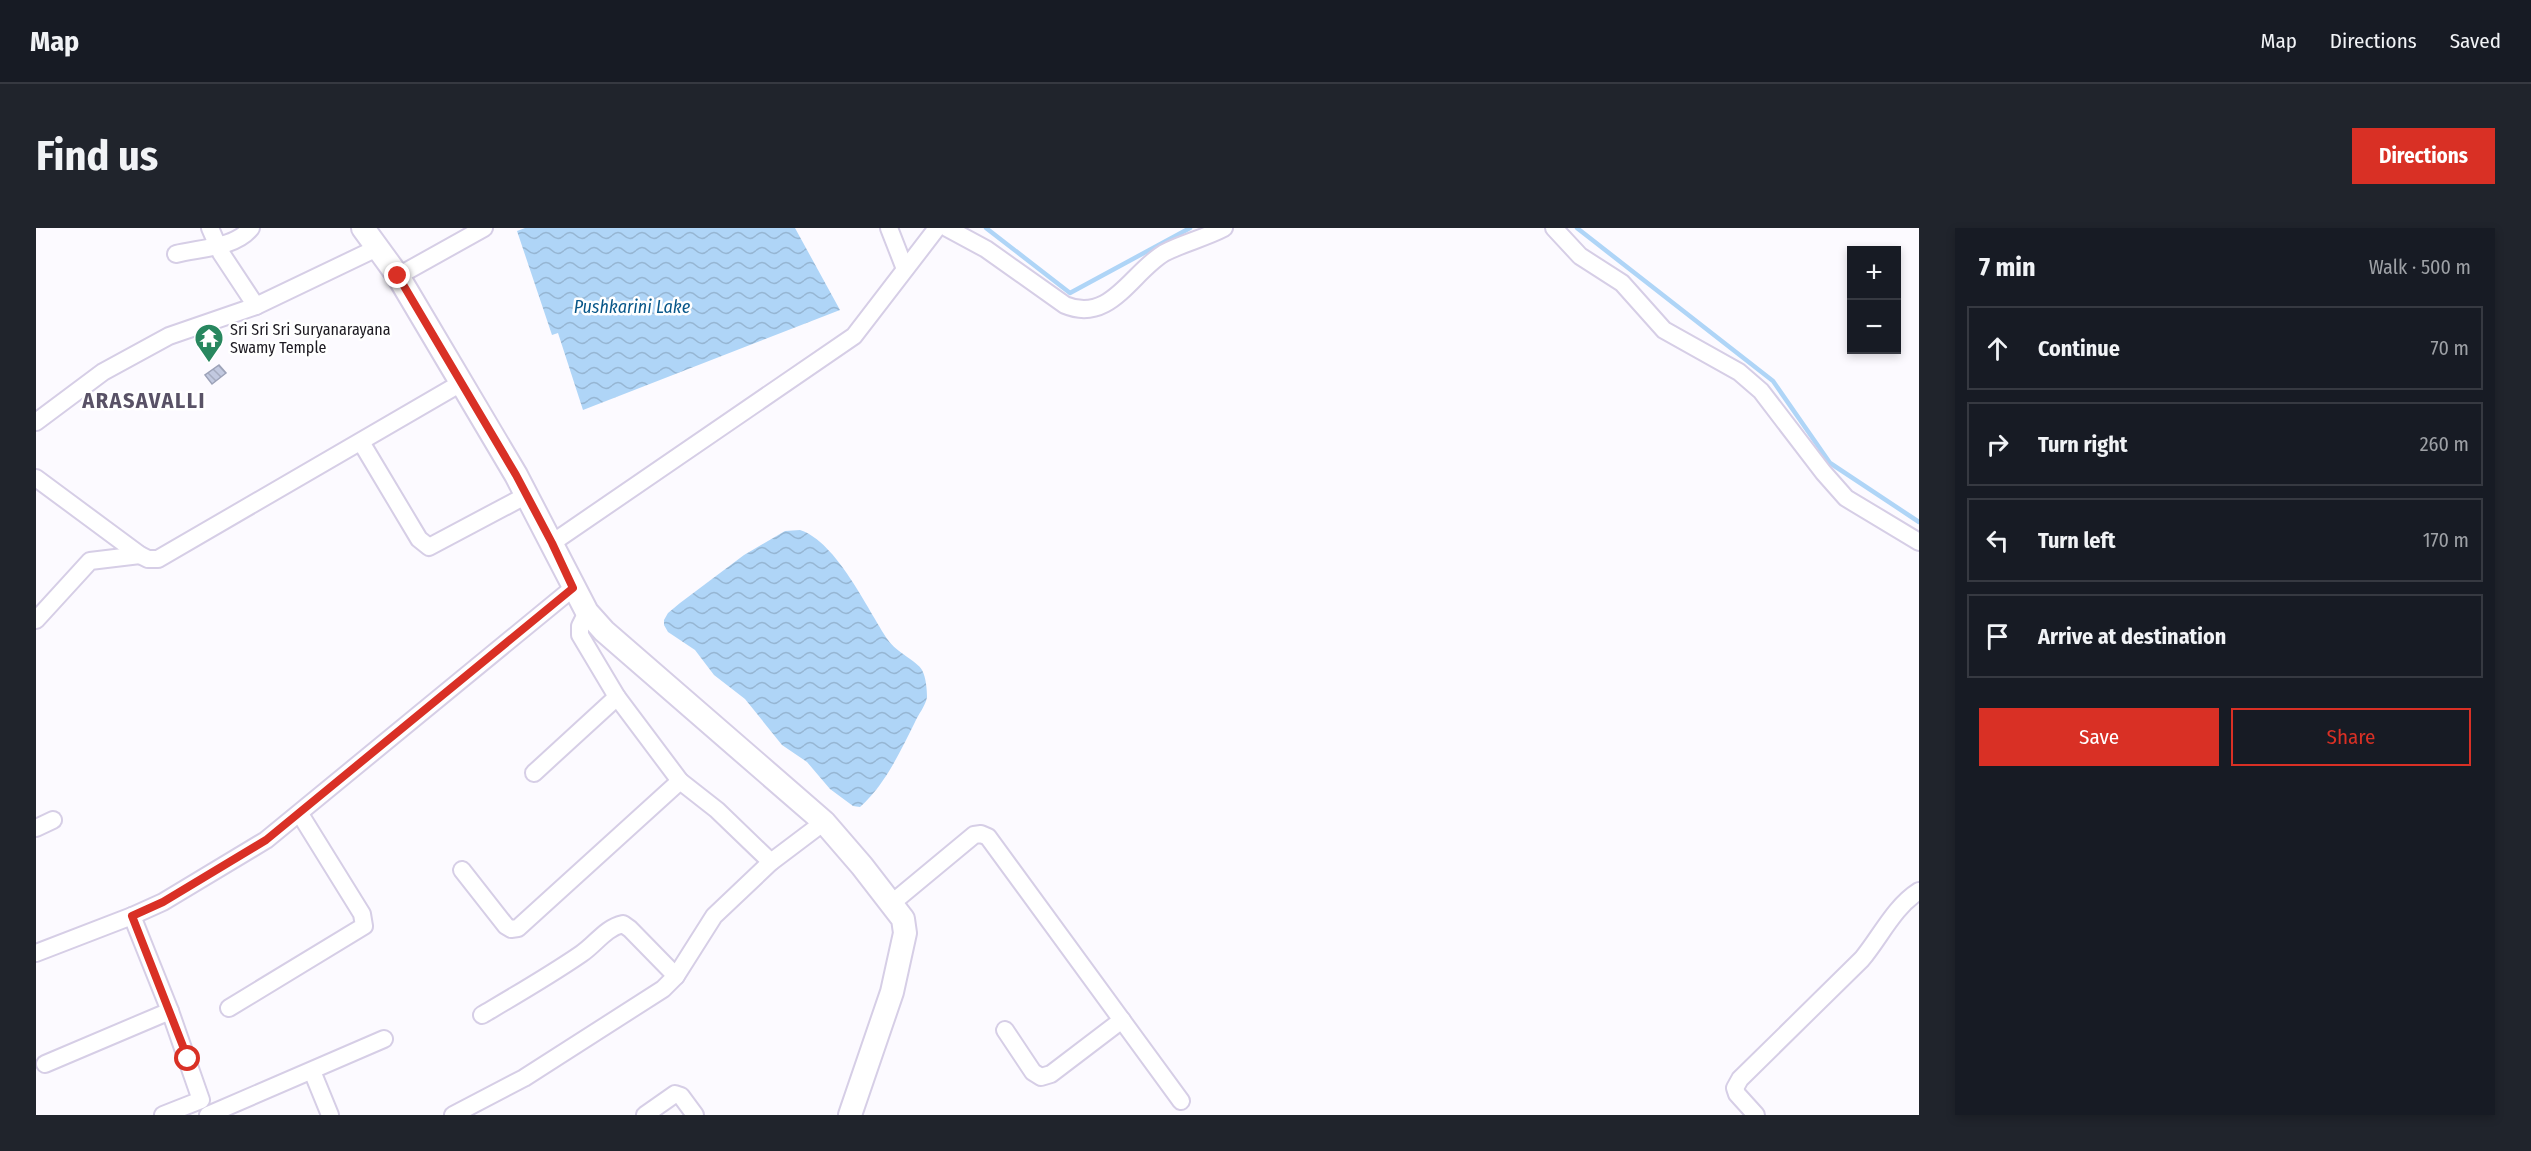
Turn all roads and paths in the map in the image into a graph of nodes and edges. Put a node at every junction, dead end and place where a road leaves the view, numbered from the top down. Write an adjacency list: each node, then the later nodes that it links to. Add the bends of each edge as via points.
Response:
1 (210, 228): 10 (street)
2 (251, 228): 10 (street, via 238,239)
3 (363, 228): 11 (main road)
4 (484, 228): 14 (street)
5 (889, 228): 13 (street)
6 (937, 228): 13 (street)
7 (947, 228): 8 (street, via 986,249 1077,310 1103,305 1162,254)
8 (1224, 228)
9 (1554, 228): 21 (street, via 1580,256 1622,284 1664,330 1761,391 1846,498)
10 (218, 245): 12 (street); 15 (street)
11 (377, 248): 14 (main road); 15 (street)
12 (176, 254)
13 (906, 269): 22 (street, via 854,336)
14 (398, 276): 16 (main road)
15 (256, 306): 17 (street, via 169,336 104,372)
16 (461, 383): 18 (street); 20 (main road)
17 (36, 422)
18 (361, 442): 20 (street, via 419,539 429,547); 23 (street, via 159,559)
19 (36, 478): 23 (street)
20 (527, 495): 22 (main road)
21 (1919, 542)
22 (552, 543): 24 (main road)
23 (140, 555): 26 (street, via 90,561)
24 (573, 588): 25 (main road); 30 (street)
25 (588, 612): 27 (street, via 580,635); 32 (main road, via 604,631)
26 (36, 620)
27 (617, 697): 28 (street); 29 (street)
28 (534, 773)
29 (680, 781): 34 (street); 35 (street, via 518,928 506,926)
30 (300, 814): 38 (street, via 257,845 163,902); 41 (street, via 362,914 364,926)
31 (53, 820): 33 (street)
32 (824, 822): 34 (street); 37 (main road)
33 (36, 828)
34 (771, 862): 40 (street, via 714,916)
35 (462, 870)
36 (1919, 891): 57 (street, via 1901,905 1862,959 1740,1079 1735,1088 1737,1094)
37 (892, 903): 44 (street, via 974,835 988,837); 56 (main road, via 903,919 902,950 892,992)
38 (132, 916): 39 (street); 42 (street)
39 (36, 953)
40 (675, 976): 43 (street, via 622,924 552,974); 53 (street, via 663,989 524,1078)
41 (229, 1008)
42 (170, 1011): 47 (street); 50 (street)
43 (482, 1015)
44 (1122, 1020): 45 (street, via 1051,1074 1041,1077 1033,1072); 49 (street)
45 (1005, 1030)
46 (384, 1040): 48 (street)
47 (45, 1064)
48 (312, 1071): 50 (street); 52 (street)
49 (1181, 1101)
50 (206, 1110): 51 (street)
51 (163, 1115)
52 (330, 1115)
53 (453, 1115)
54 (645, 1115): 55 (street, via 675,1094)
55 (695, 1115)
56 (850, 1115)
57 (1756, 1115)

